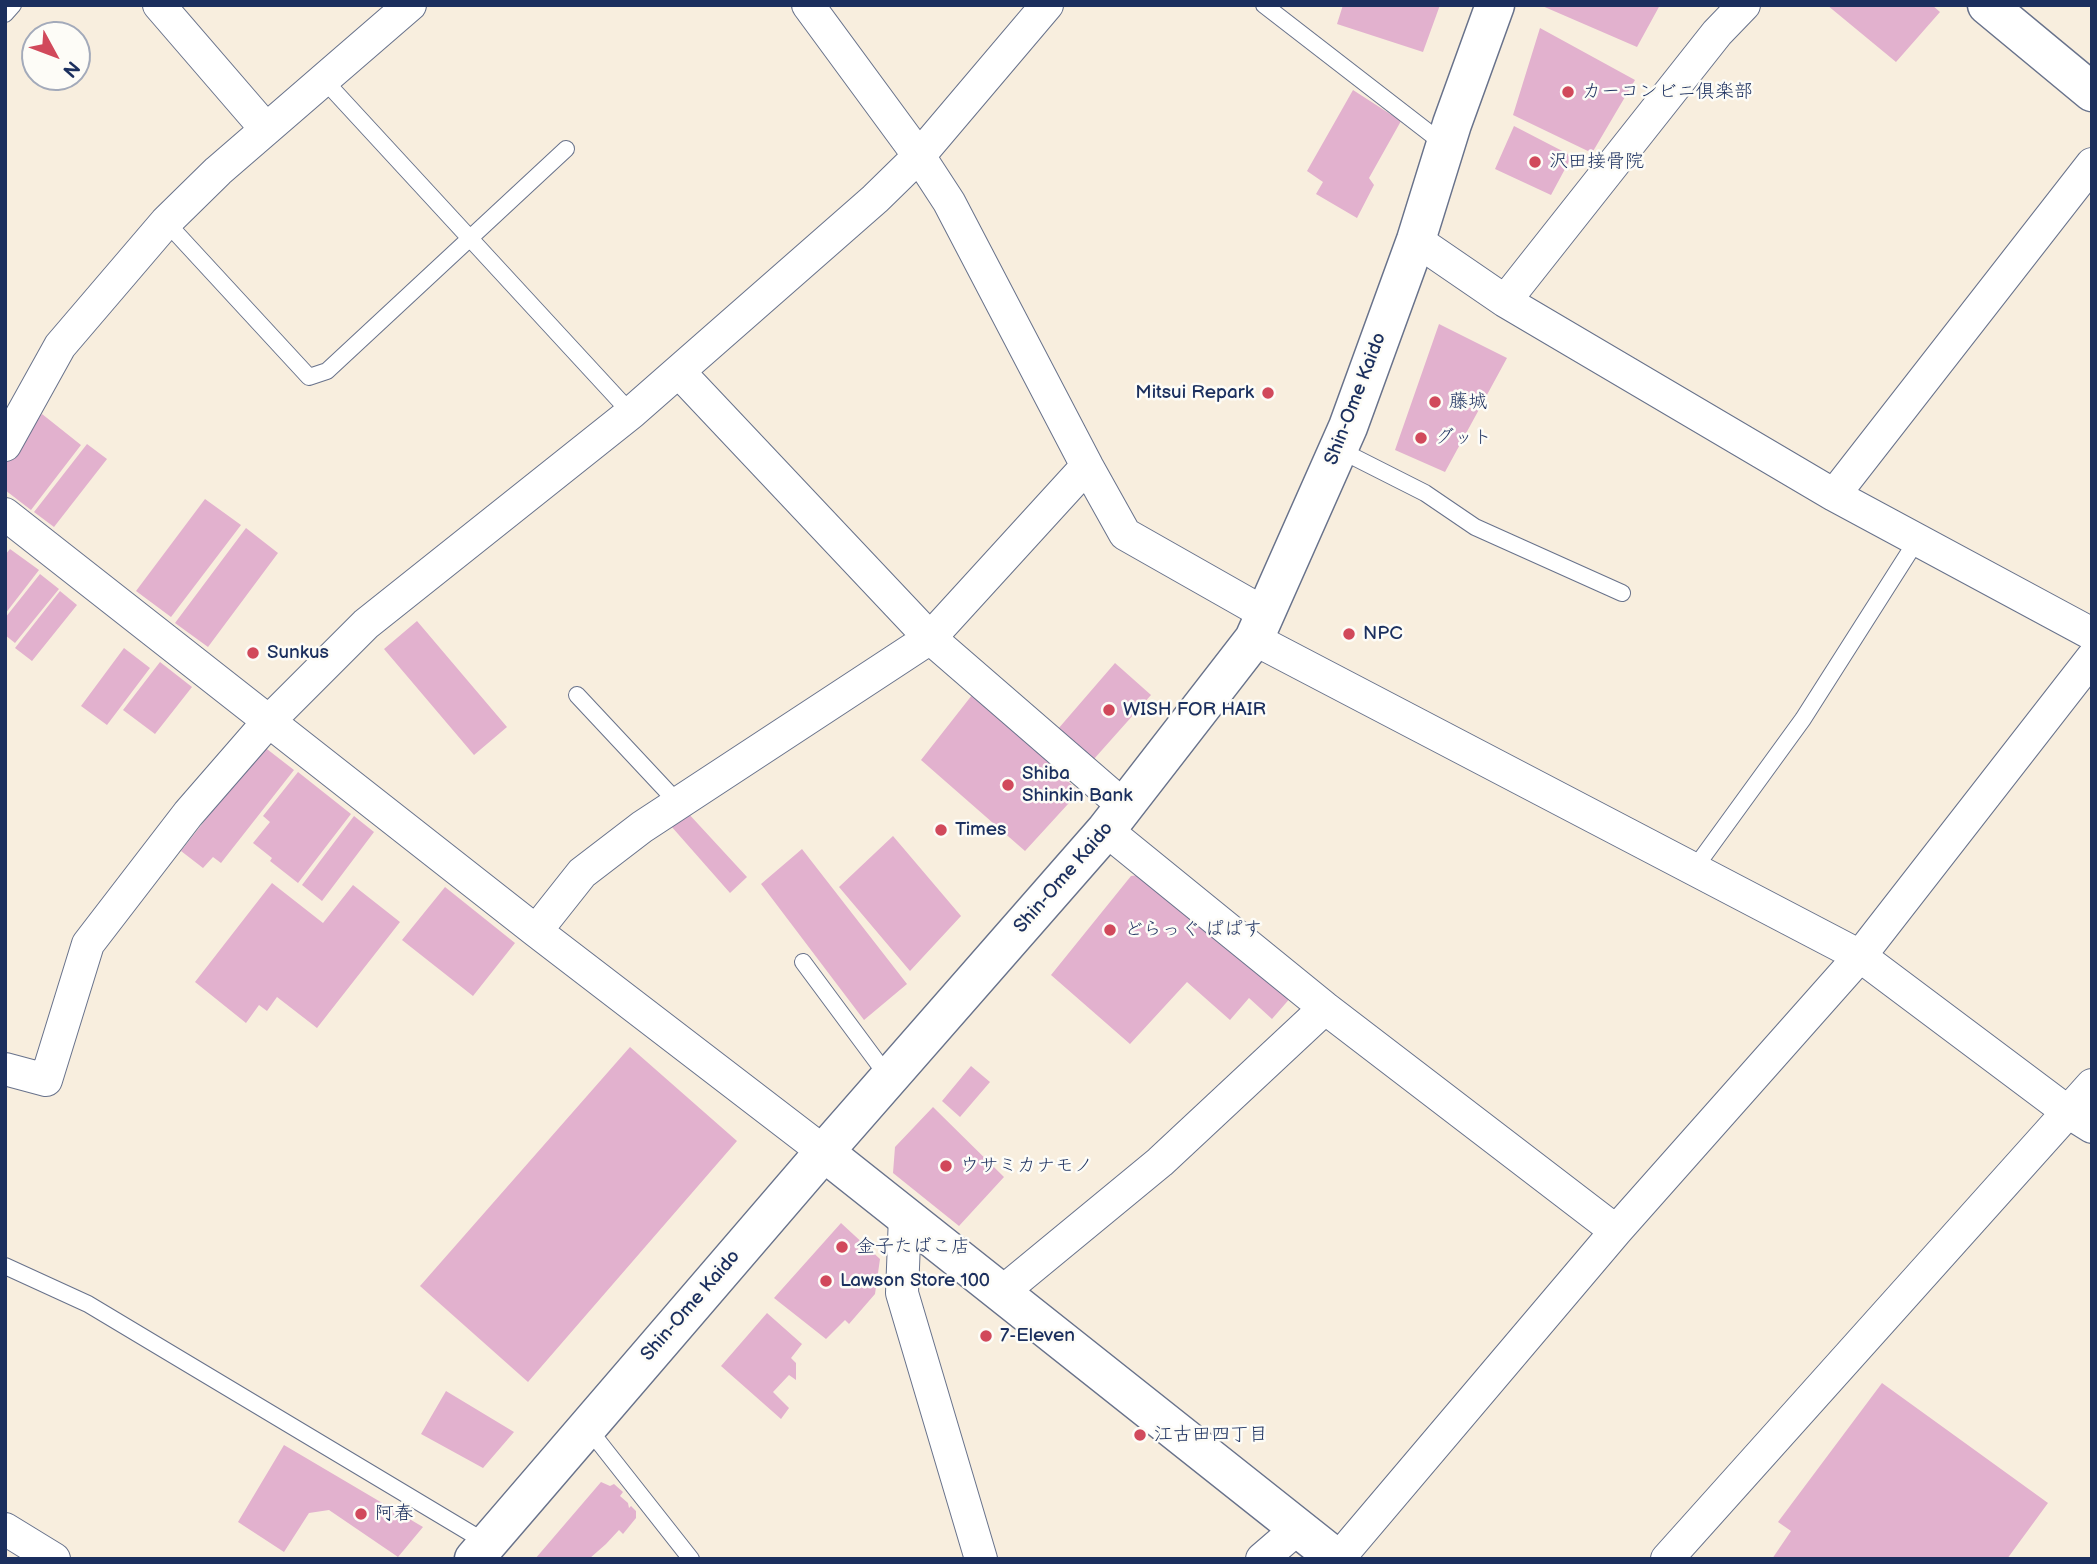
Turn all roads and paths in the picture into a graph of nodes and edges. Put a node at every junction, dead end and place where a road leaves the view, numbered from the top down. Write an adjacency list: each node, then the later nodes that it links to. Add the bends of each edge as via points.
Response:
1 (13, 5): 10 (lane)
2 (159, 5): 13 (street)
3 (808, 5): 16 (street)
4 (1047, 5): 16 (street)
5 (1264, 5): 14 (lane)
6 (1495, 5): 14 (main road, Shin-Ome Kaido)
7 (1744, 5): 21 (street)
8 (1987, 5): 12 (main road)
9 (408, 6): 11 (street)
10 (5, 14)
11 (324, 80): 13 (street); 19 (lane)
12 (2092, 92)
13 (266, 129): 18 (street)
14 (1445, 145): 20 (main road, Shin-Ome Kaido)
15 (566, 149): 19 (lane)
16 (919, 156): 22 (street); 26 (street, via 949,202)
17 (2092, 164): 27 (street)
18 (166, 222): 19 (lane, via 309,377 327,371); 24 (street, via 60,346)
19 (471, 240): 23 (lane)
20 (1416, 240): 21 (street); 25 (main road, Shin-Ome Kaido)
21 (1505, 301): 27 (street)
22 (679, 372): 23 (street); 33 (street)
23 (631, 413): 36 (street, via 366,624)
24 (5, 445)
25 (1338, 449): 30 (lane, via 1426,493 1475,527); 31 (main road, Shin-Ome Kaido)
26 (1087, 466): 31 (street, via 1125,534); 33 (street)
27 (1834, 495): 29 (street)
28 (5, 514): 36 (street)
29 (1917, 540): 32 (street); 39 (lane, via 1803,719)
30 (1622, 593)
31 (1260, 626): 38 (main road, Shin-Ome Kaido); 39 (street)
32 (2092, 634)
33 (930, 638): 37 (street); 38 (street)
34 (2092, 658): 41 (street)
35 (577, 695): 37 (lane)
36 (268, 722): 40 (street); 44 (street, via 188,814 88,944 46,1080)
37 (678, 803): 40 (street, via 582,873)
38 (1116, 819): 43 (street); 45 (main road, Shin-Ome Kaido)
39 (1694, 869): 41 (street)
40 (536, 932): 48 (street)
41 (1860, 956): 47 (street); 50 (street)
42 (803, 962): 45 (lane)
43 (1325, 1008): 50 (street); 52 (street, via 1160,1162)
44 (5, 1069)
45 (889, 1078): 48 (main road, Shin-Ome Kaido)
46 (2092, 1085): 47 (street)
47 (2080, 1119): 62 (street)
48 (824, 1152): 49 (main road); 53 (main road, Shin-Ome Kaido)
49 (905, 1216): 52 (main road); 59 (street, via 902,1293)
50 (1616, 1231): 61 (street)
51 (5, 1266): 56 (lane, via 88,1304)
52 (1001, 1293): 54 (main road)
53 (587, 1427): 56 (main road, Shin-Ome Kaido); 58 (lane)
54 (1298, 1528): 60 (street); 61 (main road)
55 (5, 1530): 57 (street)
56 (481, 1551)
57 (54, 1559)
58 (691, 1559)
59 (981, 1559)
60 (1262, 1559)
61 (1338, 1559)
62 (1667, 1559)

